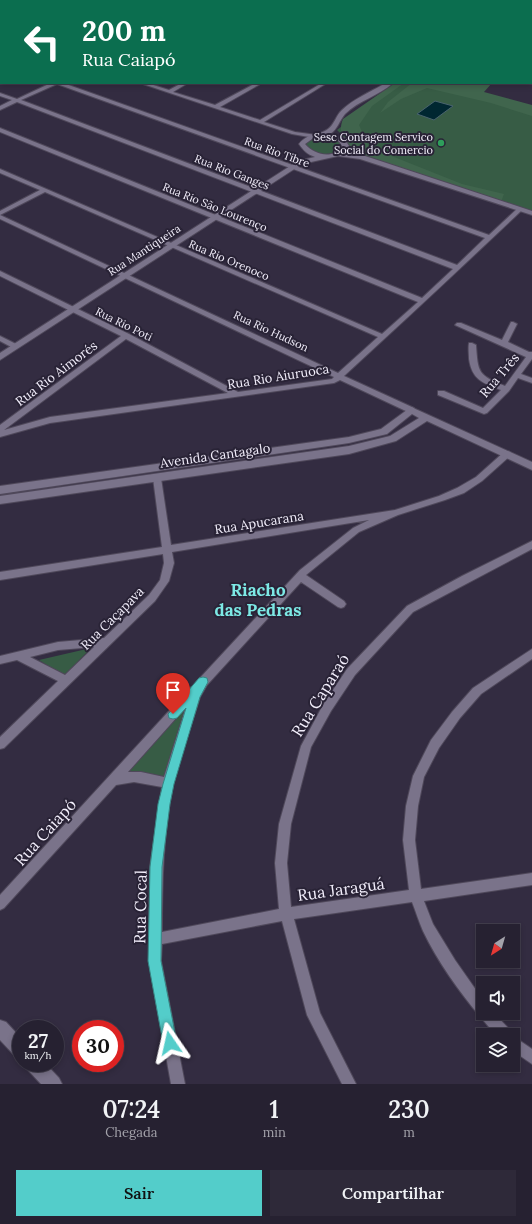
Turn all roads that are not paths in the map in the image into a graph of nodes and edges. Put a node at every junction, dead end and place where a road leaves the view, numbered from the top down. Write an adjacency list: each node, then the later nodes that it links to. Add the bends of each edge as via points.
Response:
1 (54, 84): 10 (street)
2 (59, 84): 27 (street, Rua Rio Tibre)
3 (145, 84): 8 (street)
4 (184, 84): 8 (street)
5 (258, 84): 11 (street)
6 (323, 84): 13 (street)
7 (388, 84): 14 (street, via 343,112 336,119)
8 (169, 92): 11 (street)
9 (0, 94): 10 (street, Rua Rio Ganges)
10 (16, 101): 12 (street); 30 (street, Rua Rio Ganges)
11 (216, 107): 13 (street)
12 (0, 108)
13 (260, 122): 16 (street)
14 (333, 129): 18 (street); 19 (street)
15 (0, 130): 35 (street, Rua Rio São Lourenço)
16 (294, 133): 17 (street); 20 (street)
17 (315, 136): 18 (street); 20 (street)
18 (323, 136): 19 (street)
19 (340, 139): 21 (street)
20 (303, 142): 22 (street)
21 (345, 146): 23 (street); 25 (street)
22 (305, 150): 24 (street); 26 (street)
23 (338, 154): 24 (street, Rua Mantiqueira); 25 (street, Rua Mantiqueira)
24 (326, 156): 26 (street, Rua Mantiqueira)
25 (361, 157): 31 (street)
26 (300, 162): 27 (street, Rua Mantiqueira)
27 (291, 168): 30 (street, Rua Mantiqueira); 36 (street, Rua Rio Tibre)
28 (0, 171): 29 (street, Rua Rio Orenoco)
29 (45, 190): 32 (street); 37 (street, Rua Rio Orenoco)
30 (254, 191): 35 (street, Rua Mantiqueira); 38 (street, Rua Rio Ganges)
31 (520, 209): 33 (street); 36 (street, Rua Rio Aiuruoca)
32 (0, 213)
33 (532, 214)
34 (0, 217): 40 (street, Rua Rio Hudson)
35 (213, 217): 37 (street, Rua Mantiqueira); 41 (street, Rua Rio São Lourenço)
36 (490, 238): 38 (street, Rua Rio Aiuruoca)
37 (171, 245): 40 (street, Rua Mantiqueira); 46 (street, Rua Rio Orenoco)
38 (458, 268): 41 (street, Rua Rio Aiuruoca)
39 (0, 273): 42 (street, Rua Rio Poti)
40 (123, 276): 42 (street, Rua Mantiqueira); 54 (street, Rua Rio Hudson)
41 (423, 301): 46 (street, Rua Rio Aiuruoca)
42 (72, 310): 45 (street, Rua Rio Poti); 50 (street, Rua Mantiqueira)
43 (513, 324): 48 (street)
44 (459, 325): 48 (street)
45 (126, 336): 58 (street, Rua Rio Poti); 61 (street, Rua Rio Aimorés)
46 (384, 337): 54 (street, Rua Rio Aiuruoca)
47 (0, 338): 50 (street)
48 (504, 343): 51 (street)
49 (472, 345): 56 (street, via 473,369 478,376)
50 (15, 347): 52 (street, Rua Mantiqueira)
51 (532, 355): 53 (street, Rua Três)
52 (0, 357)
53 (516, 375): 55 (street); 56 (street, Rua Três)
54 (341, 377): 58 (street, Rua Rio Aiuruoca, via 312,385); 59 (street, Rua Rio Hudson)
55 (532, 381)
56 (506, 389): 57 (street, Rua Três, via 484,411)
57 (441, 393)
58 (238, 395): 62 (street, Rua Rio Aiuruoca, via 50,420)
59 (411, 410): 60 (street, Rua Rio Hudson); 66 (street, Avenida Cantagalo, via 384,432 349,440)
60 (427, 417): 63 (street, Rua Rio Hudson); 65 (street, Avenida Cantagalo, via 393,439 349,450)
61 (0, 429)
62 (0, 434)
63 (507, 454): 64 (street, Rua Rio Hudson); 68 (street, Rua Apucarana, via 468,486)
64 (532, 466)
65 (157, 478): 67 (street, Avenida Cantagalo); 70 (street, Rua Caçapava)
66 (0, 490)
67 (0, 500)
68 (395, 513): 70 (street, Rua Apucarana); 72 (street, Rua Cocal, via 356,530)
69 (532, 545): 86 (street, Rua Caparaó, via 410,609 351,672 327,708 306,746 285,824 281,863)
70 (167, 551): 71 (street, Rua Apucarana); 74 (street, Rua Caçapava, via 169,563 164,581 152,598)
71 (0, 576)
72 (300, 576): 73 (street); 79 (street, Rua Cocal)
73 (342, 604)
74 (107, 642): 76 (street, via 58,646); 78 (street, Rua Caçapava)
75 (532, 653): 84 (street, via 476,691 435,744 419,776 412,806 410,840)
76 (16, 655): 77 (street); 78 (street)
77 (0, 660)
78 (67, 681): 80 (street, Rua Caçapava)
79 (203, 682): 81 (street, Rua Caiapó); 82 (street, Rua Cocal, via 195,696)
80 (0, 744)
81 (113, 780): 82 (street, via 126,776 146,777); 85 (street, Rua Caiapó)
82 (168, 784): 87 (street, Rua Cocal, via 156,867)
83 (532, 879): 84 (street, Rua Jaraguá)
84 (416, 896): 86 (street, Rua Jaraguá); 88 (street, via 428,928)
85 (0, 904)
86 (286, 914): 87 (street, Rua Jaraguá); 98 (street, Rua Caparaó, via 314,1015)
87 (156, 939): 97 (street, Rua Cocal, via 155,961)
88 (476, 1000)
89 (491, 1020): 91 (street)
90 (0, 1028): 92 (street)
91 (499, 1028)
92 (12, 1041)
93 (520, 1048): 94 (street)
94 (532, 1057)
95 (42, 1072): 96 (street)
96 (53, 1084)
97 (178, 1084)
98 (349, 1084)

